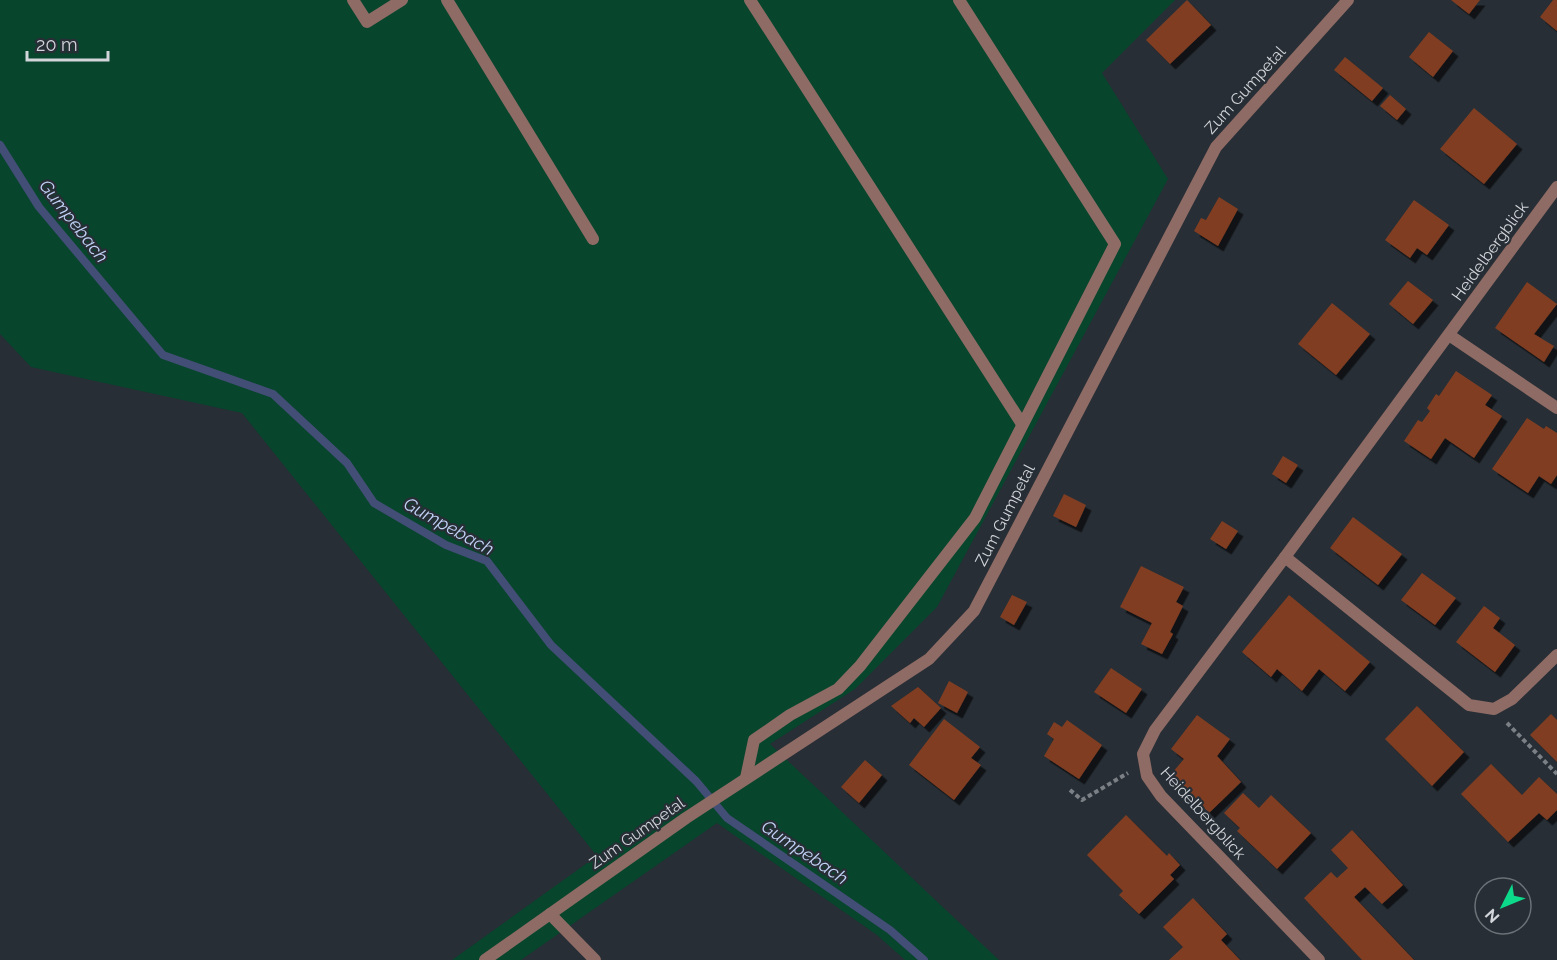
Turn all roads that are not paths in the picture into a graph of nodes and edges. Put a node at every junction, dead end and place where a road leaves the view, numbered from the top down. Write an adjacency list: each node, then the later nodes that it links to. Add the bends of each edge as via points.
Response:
1 (353, 0): 2 (street, via 367,22)
2 (402, 0)
3 (447, 0): 8 (street)
4 (750, 0): 11 (street)
5 (960, 0): 11 (street, via 1115,244)
6 (1348, 0): 14 (street, Zum Gumpetal, via 1216,147 974,610 929,659)
7 (1557, 187): 9 (street, Heidelbergblick)
8 (593, 239)
9 (1449, 335): 10 (street); 12 (street, Heidelbergblick)
10 (1557, 408)
11 (1022, 424): 14 (street, via 975,518 875,648 838,689 754,740)
12 (1285, 557): 13 (street, via 1469,705 1494,709 1512,699); 18 (street, Heidelbergblick, via 1155,730 1143,754 1147,776 1161,796)
13 (1557, 655)
14 (743, 780): 15 (street, Zum Gumpetal)
15 (550, 914): 16 (street, Zum Gumpetal); 17 (street)
16 (484, 960)
17 (595, 960)
18 (1319, 960)

